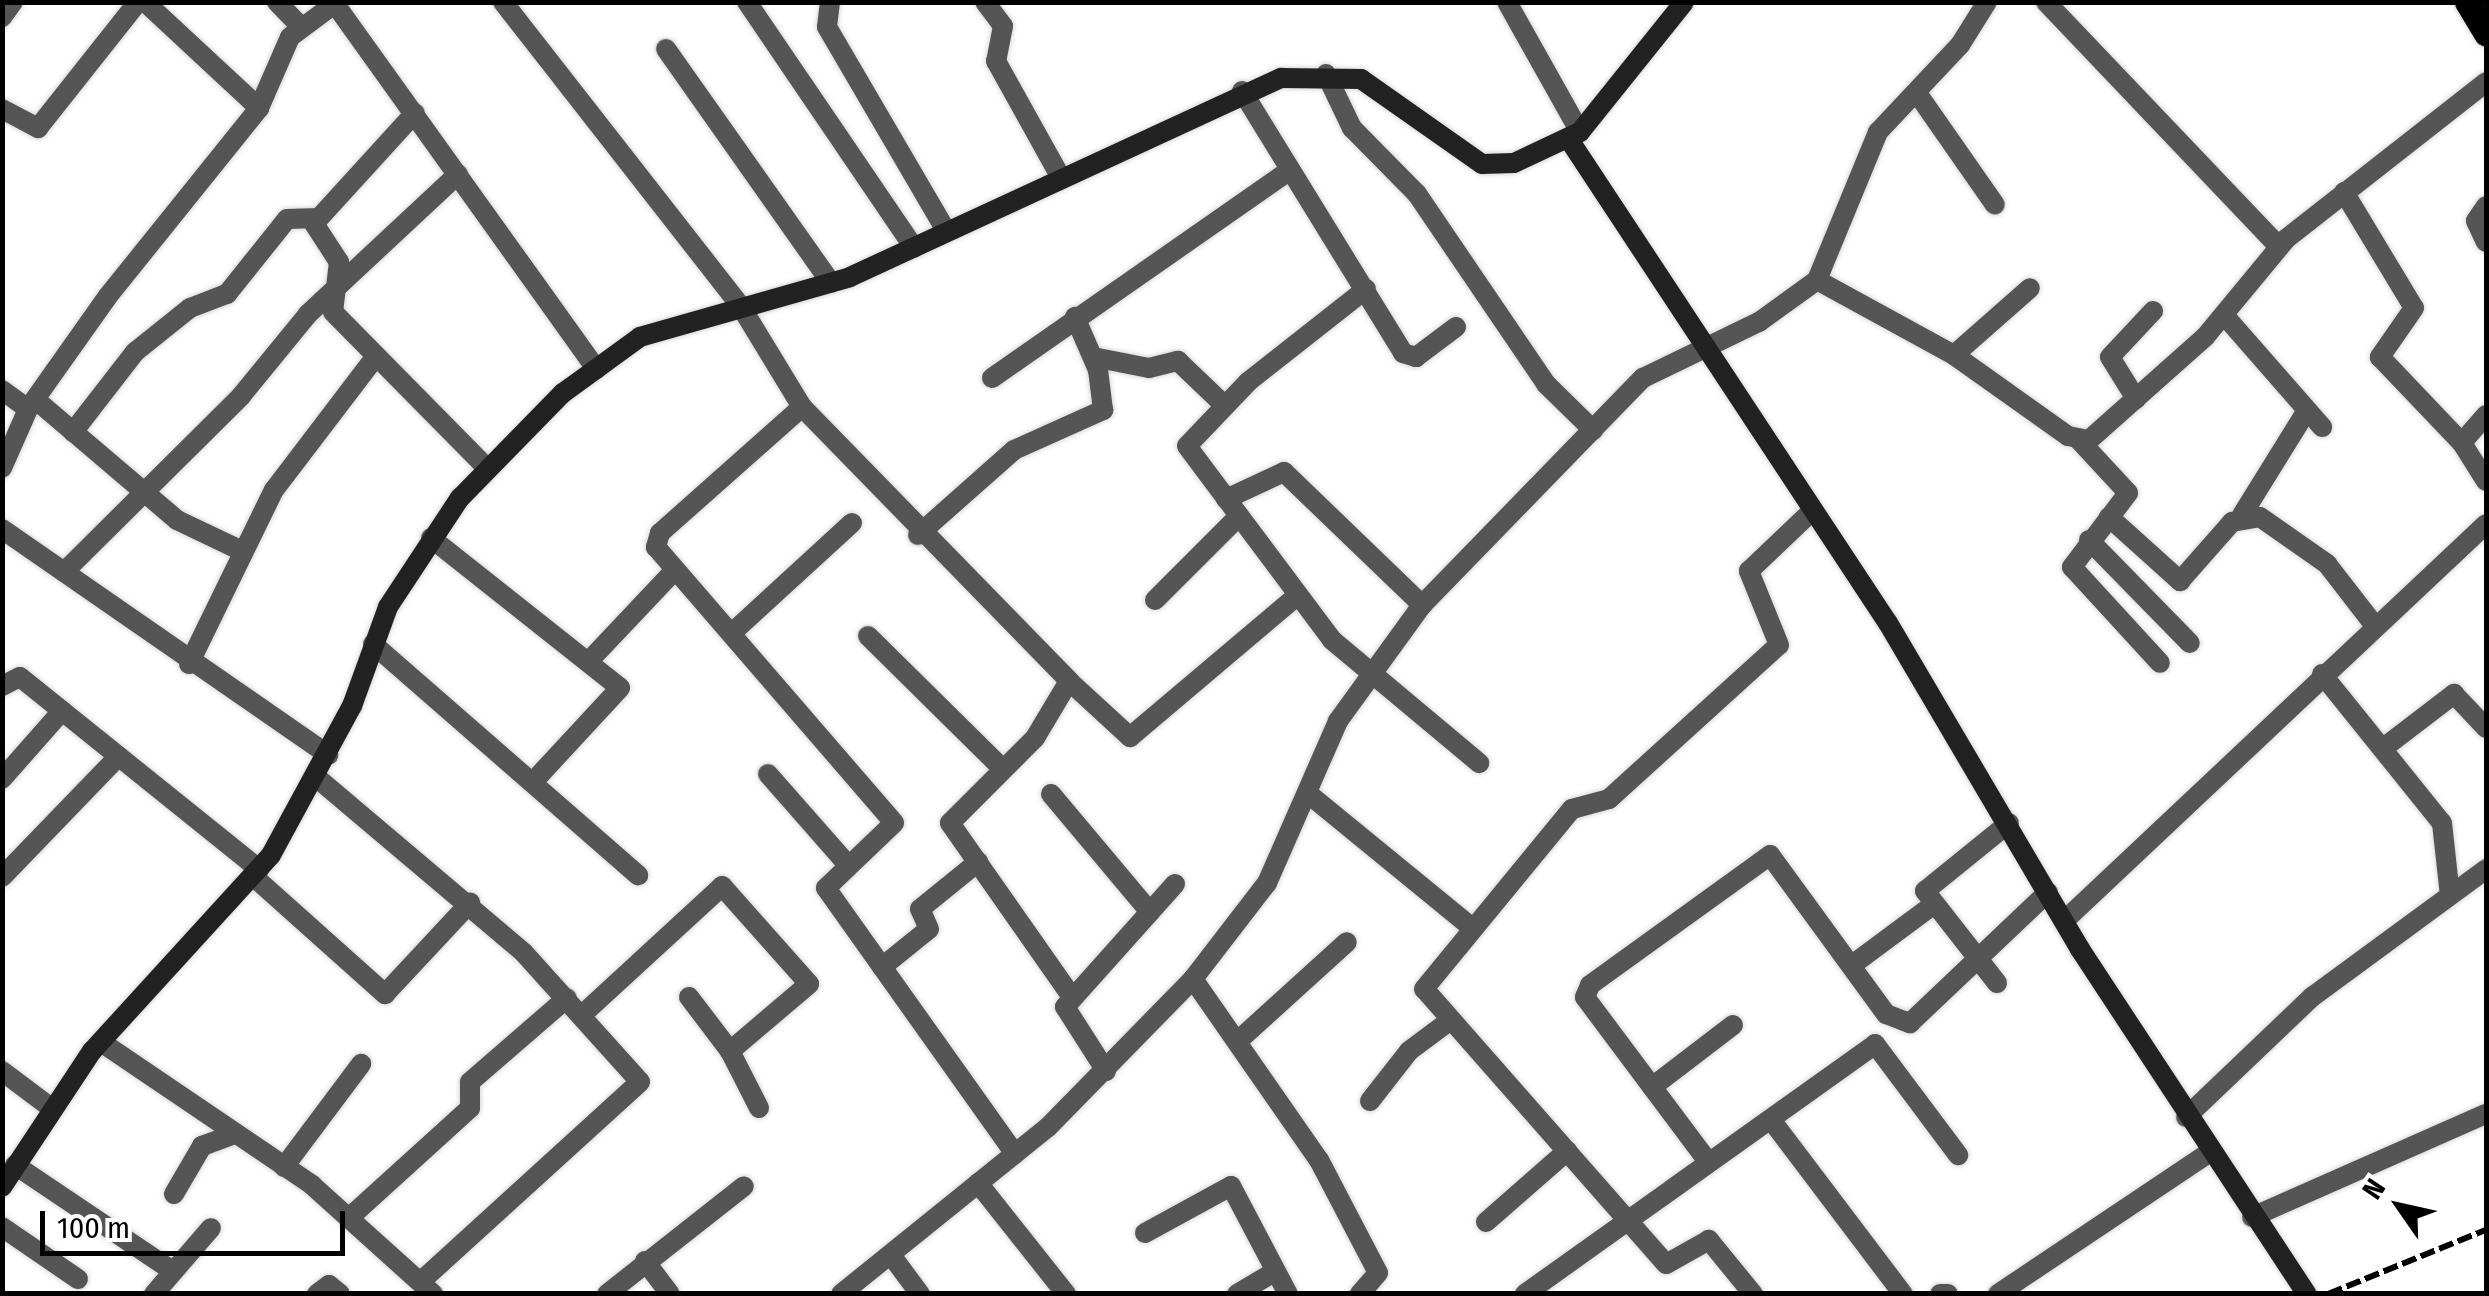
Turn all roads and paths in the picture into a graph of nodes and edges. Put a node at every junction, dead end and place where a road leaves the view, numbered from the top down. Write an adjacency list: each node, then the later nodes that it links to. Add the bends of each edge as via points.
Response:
1 (13, 2): 14 (street)
2 (142, 2): 22 (street); 23 (street, via 38,128)
3 (277, 2): 15 (street)
4 (503, 2): 42 (street)
5 (746, 2): 36 (street)
6 (830, 2): 33 (street, via 827,27)
7 (985, 2): 28 (street, via 1003,26 996,61)
8 (1507, 2): 25 (street)
9 (1684, 2): 25 (street)
10 (1987, 2): 21 (street)
11 (2046, 2): 35 (street)
12 (2467, 2): 16 (main road)
13 (336, 3): 15 (street); 24 (street)
14 (2, 17)
15 (299, 25): 22 (street)
16 (2486, 34)
17 (666, 49): 38 (street)
18 (1326, 74): 20 (street); 25 (street, via 1382,90 1482,164 1514,164); 61 (street, via 1352,128 1417,194 1546,384)
19 (2486, 82): 29 (street)
20 (1242, 91): 26 (street); 28 (street)
21 (1917, 94): 30 (street); 37 (street, via 1878,132)
22 (259, 108): 56 (street)
23 (2, 109)
24 (415, 113): 27 (street); 32 (street)
25 (1575, 136): 47 (street)
26 (1290, 170): 40 (street); 45 (street)
27 (458, 174): 41 (street); 51 (street)
28 (1061, 178): 33 (street)
29 (2344, 192): 35 (street); 64 (street, via 2414,308 2380,357)
30 (1995, 205)
31 (2486, 206): 34 (street, via 2476,221)
32 (313, 222): 41 (street, via 339,262); 62 (street, via 283,222 227,294 190,308 136,352)
33 (946, 231): 36 (street)
34 (2486, 242)
35 (2279, 246): 44 (street)
36 (914, 248): 38 (street)
37 (1817, 280): 47 (street, via 1750,327); 48 (street)
38 (831, 283): 42 (street)
39 (2030, 288): 48 (street)
40 (1366, 289): 46 (street, via 1410,357); 55 (street)
41 (330, 298): 49 (street); 68 (street)
42 (740, 306): 51 (street, via 665,325); 57 (street)
43 (2154, 311): 54 (street, via 2110,357)
44 (2224, 315): 54 (street); 58 (street)
45 (1075, 317): 50 (street); 52 (street)
46 (1456, 326)
47 (1701, 346): 61 (street, via 1643,378); 70 (street)
48 (1954, 355): 63 (street)
49 (376, 356): 65 (street); 79 (street)
50 (1092, 357): 55 (street, via 1149,368 1178,361); 76 (street, via 1103,410 1014,450)
51 (596, 368): 65 (street)
52 (992, 378)
53 (2, 390): 56 (street)
54 (2136, 400): 63 (street)
55 (1224, 404): 69 (street, via 1187,441)
56 (32, 405): 62 (street); 66 (street)
57 (802, 407): 76 (street); 80 (street, via 660,533 656,547)
58 (2307, 410): 60 (street); 71 (street)
59 (2486, 416): 64 (street)
60 (2322, 427)
61 (1592, 430): 84 (street)
62 (73, 432): 68 (street)
63 (2079, 440): 72 (street, via 2128,492)
64 (2462, 444): 67 (street)
65 (486, 467): 77 (street)
66 (2, 468)
67 (2486, 481)
68 (144, 496): 79 (street); 81 (street)
69 (1233, 508): 82 (street); 83 (street); 84 (street, via 1284,472)
70 (1812, 510): 110 (street); 124 (street, via 1749,571 1779,644 1609,799 1572,809)
71 (2242, 514): 72 (street, via 2180,580); 85 (street, via 2260,517 2327,564)
72 (2109, 517): 78 (street)
73 (852, 524): 86 (street)
74 (2486, 524): 85 (street)
75 (2, 529): 81 (street)
76 (918, 535): 96 (street)
77 (431, 538): 89 (street); 90 (street)
78 (2089, 540): 88 (street); 91 (street, via 2072,567)
79 (240, 550): 92 (street)
80 (674, 570): 86 (street); 90 (street)
81 (64, 572): 92 (street)
82 (1297, 596): 93 (street); 96 (street, via 1130,737)
83 (1155, 600)
84 (1422, 605): 93 (street)
85 (2375, 626): 94 (street)
86 (734, 632): 112 (street, via 894,823)
87 (868, 636): 103 (street)
88 (2190, 642)
89 (373, 644): 100 (street); 107 (street)
90 (588, 662): 107 (street, via 620,690)
91 (2160, 663)
92 (189, 664): 100 (street)
93 (1367, 672): 102 (street); 109 (street)
94 (2322, 674): 99 (street); 123 (street)
95 (5, 679): 97 (street)
96 (1069, 681): 103 (street, via 1045,724)
97 (62, 711): 101 (street); 106 (street)
98 (2486, 728): 99 (street, via 2454,694)
99 (2386, 746): 119 (street, via 2442,823)
100 (328, 755): 105 (street)
101 (118, 756): 114 (street); 116 (street)
102 (1479, 763)
103 (1002, 768): 111 (street, via 950,818)
104 (768, 774): 112 (street)
105 (316, 777): 114 (street); 120 (street)
106 (2, 779)
107 (532, 783): 115 (street)
108 (1051, 794): 122 (street)
109 (1310, 796): 124 (street); 129 (street, via 1268,883)
110 (2009, 822): 118 (street); 121 (street, via 1932,881)
111 (978, 862): 128 (street, via 920,909 929,929); 131 (street)
112 (848, 865): 128 (street, via 826,888)
113 (2486, 869): 119 (street)
114 (257, 873): 120 (street, via 385,994); 138 (street)
115 (638, 875)
116 (2, 877)
117 (1176, 884): 122 (street)
118 (2048, 892): 123 (street); 126 (street)
119 (2450, 895): 148 (street, via 2312,996)
120 (470, 903): 133 (street)
121 (1930, 907): 126 (street); 127 (street)
122 (1150, 912): 131 (street)
123 (2064, 921): 148 (street)
124 (1471, 927): 135 (street, via 1424,989)
125 (1347, 942): 137 (street)
126 (1977, 961): 127 (street, via 1910,1023 1886,1014); 130 (street)
127 (1852, 966): 143 (street, via 1780,861 1760,857 1586,990)
128 (882, 967): 153 (street)
129 (1193, 979): 137 (street); 142 (street)
130 (1996, 984)
131 (1071, 996): 142 (street, via 1064,1018)
132 (688, 997): 139 (street)
133 (567, 998): 134 (street); 163 (street, via 470,1082 470,1108)
134 (583, 1014): 139 (street, via 722,886 809,984); 174 (street, via 639,1085)
135 (1448, 1022): 144 (street, via 1408,1051); 151 (street)
136 (1733, 1025): 143 (street)
137 (1240, 1039): 185 (street, via 1378,1272)
138 (101, 1042): 145 (street); 150 (street)
139 (730, 1051): 146 (street)
140 (361, 1064): 157 (street)
141 (2, 1071): 145 (street)
142 (1106, 1071): 153 (street)
143 (1652, 1087): 155 (street)
144 (1370, 1101)
145 (50, 1107): 156 (street)
146 (758, 1108)
147 (2486, 1114): 164 (street)
148 (2186, 1117): 152 (street)
149 (1772, 1121): 154 (street, via 1876,1044); 155 (street); 188 (street)
150 (233, 1135): 157 (street); 161 (street, via 202,1146)
151 (1567, 1150): 162 (street); 165 (street)
152 (2209, 1153): 164 (street); 191 (street)
153 (1014, 1154): 158 (street)
154 (1958, 1155)
155 (1706, 1158): 162 (street)
156 (15, 1165): 160 (street); 171 (street)
157 (284, 1167): 163 (street)
158 (978, 1184): 169 (street); 182 (street)
159 (744, 1186): 170 (street)
160 (2, 1187)
161 (174, 1194)
162 (1628, 1216): 186 (street); 187 (street, via 1669,1266 1709,1240)
163 (350, 1217): 174 (street)
164 (2252, 1218): 192 (street)
165 (1486, 1222)
166 (2, 1227): 173 (street)
167 (211, 1228): 171 (street)
168 (1145, 1233): 172 (street, via 1232,1186)
169 (890, 1256): 180 (street); 181 (street)
170 (646, 1260): 178 (street); 179 (street)
171 (173, 1270): 175 (street)
172 (1274, 1272): 183 (street); 184 (street)
173 (78, 1279)
174 (426, 1288)
175 (154, 1294)
176 (317, 1294): 177 (street, via 329,1285)
177 (340, 1294)
178 (607, 1294)
179 (670, 1294)
180 (841, 1294)
181 (920, 1294)
182 (1066, 1294)
183 (1237, 1294)
184 (1288, 1294)
185 (1360, 1294)
186 (1525, 1294)
187 (1752, 1294)
188 (1903, 1294)
189 (1940, 1294): 190 (street)
190 (1948, 1294)
191 (1998, 1294)
192 (2306, 1294)

